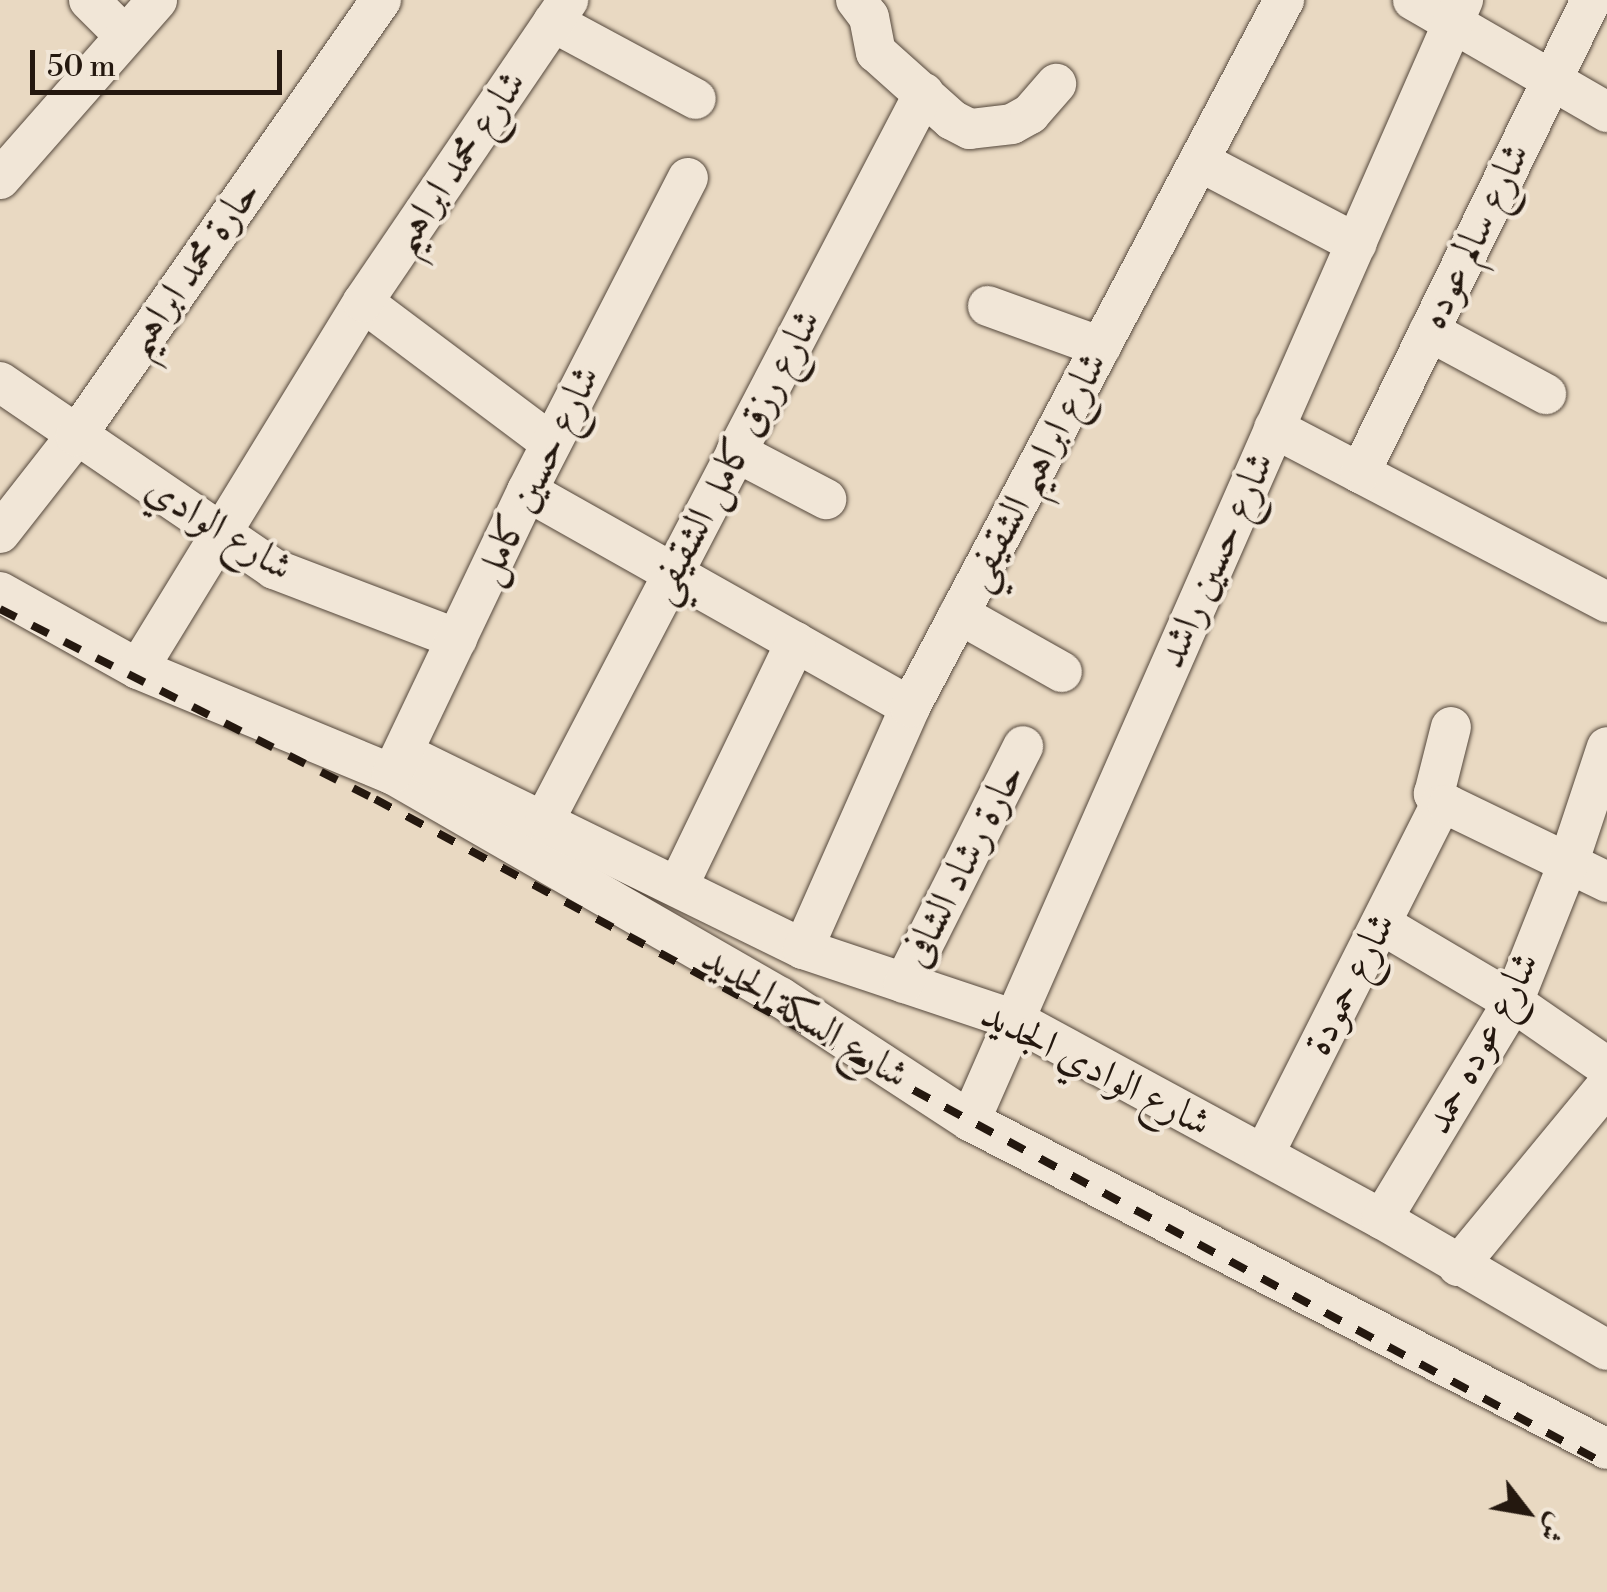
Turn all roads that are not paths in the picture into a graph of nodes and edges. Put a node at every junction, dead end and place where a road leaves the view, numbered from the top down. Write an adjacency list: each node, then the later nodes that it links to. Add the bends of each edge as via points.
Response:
1 (89, 0): 10 (street)
2 (157, 0): 10 (street)
3 (381, 0): 27 (street, حارة محمد ابراهيم)
4 (856, 0): 13 (street, via 869,17 876,52)
5 (1284, 0): 16 (street, شارع ابراهيم الشقيفي)
6 (1413, 0): 9 (street)
7 (1591, 0): 11 (street, شارع سالم عوده)
8 (560, 11): 14 (street, شارع محمد ابراهيم); 20 (street, شارع محمد ابراهيم)
9 (1458, 11): 11 (street); 19 (street, شارع حسين راشد)
10 (125, 36): 18 (street)
11 (1552, 80): 15 (street); 22 (street, شارع سالم عوده)
12 (1056, 84): 13 (street, via 1030,114 991,129 952,120)
13 (924, 92): 29 (street, شارع رزق كامل الشقيفي)
14 (696, 99)
15 (1607, 112)
16 (1199, 161): 19 (street); 23 (street, شارع ابراهيم الشقيفي)
17 (688, 178): 28 (street, شارع حسين كامل)
18 (0, 179)
19 (1357, 244): 26 (street, شارع حسين راشد)
20 (363, 302): 28 (street); 33 (street, شارع محمد ابراهيم)
21 (988, 306): 23 (street)
22 (1429, 331): 25 (street); 30 (street, شارع سالم عوده)
23 (1101, 347): 38 (street, شارع ابراهيم الشقيفي)
24 (0, 382): 27 (street, شارع الوادي)
25 (1546, 394)
26 (1274, 428): 30 (street); 57 (street, شارع حسين راشد)
27 (76, 436): 33 (street, شارع الوادي); 34 (street, حارة محمد ابراهيم)
28 (550, 443): 31 (street, شارع حسين كامل)
29 (736, 452): 32 (street); 35 (street, شارع رزق كامل الشقيفي)
30 (1360, 473): 37 (street)
31 (526, 491): 35 (street); 39 (street, شارع حسين كامل)
32 (826, 499)
33 (218, 533): 39 (street, شارع الوادي, via 274,570); 41 (street, شارع محمد ابراهيم)
34 (0, 534)
35 (673, 573): 40 (street); 49 (street, شارع رزق كامل الشقيفي)
36 (0, 592): 41 (street, شارع السكة الحديد)
37 (1607, 602)
38 (959, 614): 42 (street); 43 (street, شارع ابراهيم الشقيفي)
39 (457, 639): 47 (street, شارع حسين كامل)
40 (796, 642): 43 (street); 52 (street)
41 (138, 669): 47 (street, شارع السكة الحديد)
42 (1062, 672)
43 (910, 707): 54 (street, شارع ابراهيم الشقيفي)
44 (1451, 726): 48 (street, via 1434,794)
45 (1023, 746): 55 (street, حارة رشاد الشافى)
46 (1607, 747): 50 (street, شارع عوده حمد)
47 (398, 764): 49 (street, شارع الوادي الجديد); 60 (street, شارع السكة الحديد)
48 (1437, 809): 50 (street, via 1448,805); 53 (street, شارع حمودة)
49 (545, 819): 52 (street, شارع الوادي الجديد)
50 (1568, 864): 51 (street); 56 (street, شارع عوده حمد)
51 (1607, 882)
52 (678, 886): 54 (street, شارع الوادي الجديد)
53 (1381, 924): 56 (street); 61 (street, شارع حمودة)
54 (802, 950): 55 (street, شارع الوادي الجديد)
55 (904, 983): 57 (street, شارع الوادي الجديد)
56 (1514, 1002): 58 (street); 62 (street, شارع عوده حمد)
57 (1015, 1020): 60 (street, شارع حسين راشد); 61 (street, شارع الوادي الجديد)
58 (1607, 1067)
59 (1607, 1085): 63 (street)
60 (970, 1121): 65 (street, شارع السكة الحديد)
61 (1264, 1154): 62 (street, شارع الوادي الجديد)
62 (1382, 1219): 63 (street, شارع الوادي الجديد)
63 (1458, 1266): 64 (street, شارع الوادي الجديد)
64 (1607, 1350)
65 (1607, 1449)

